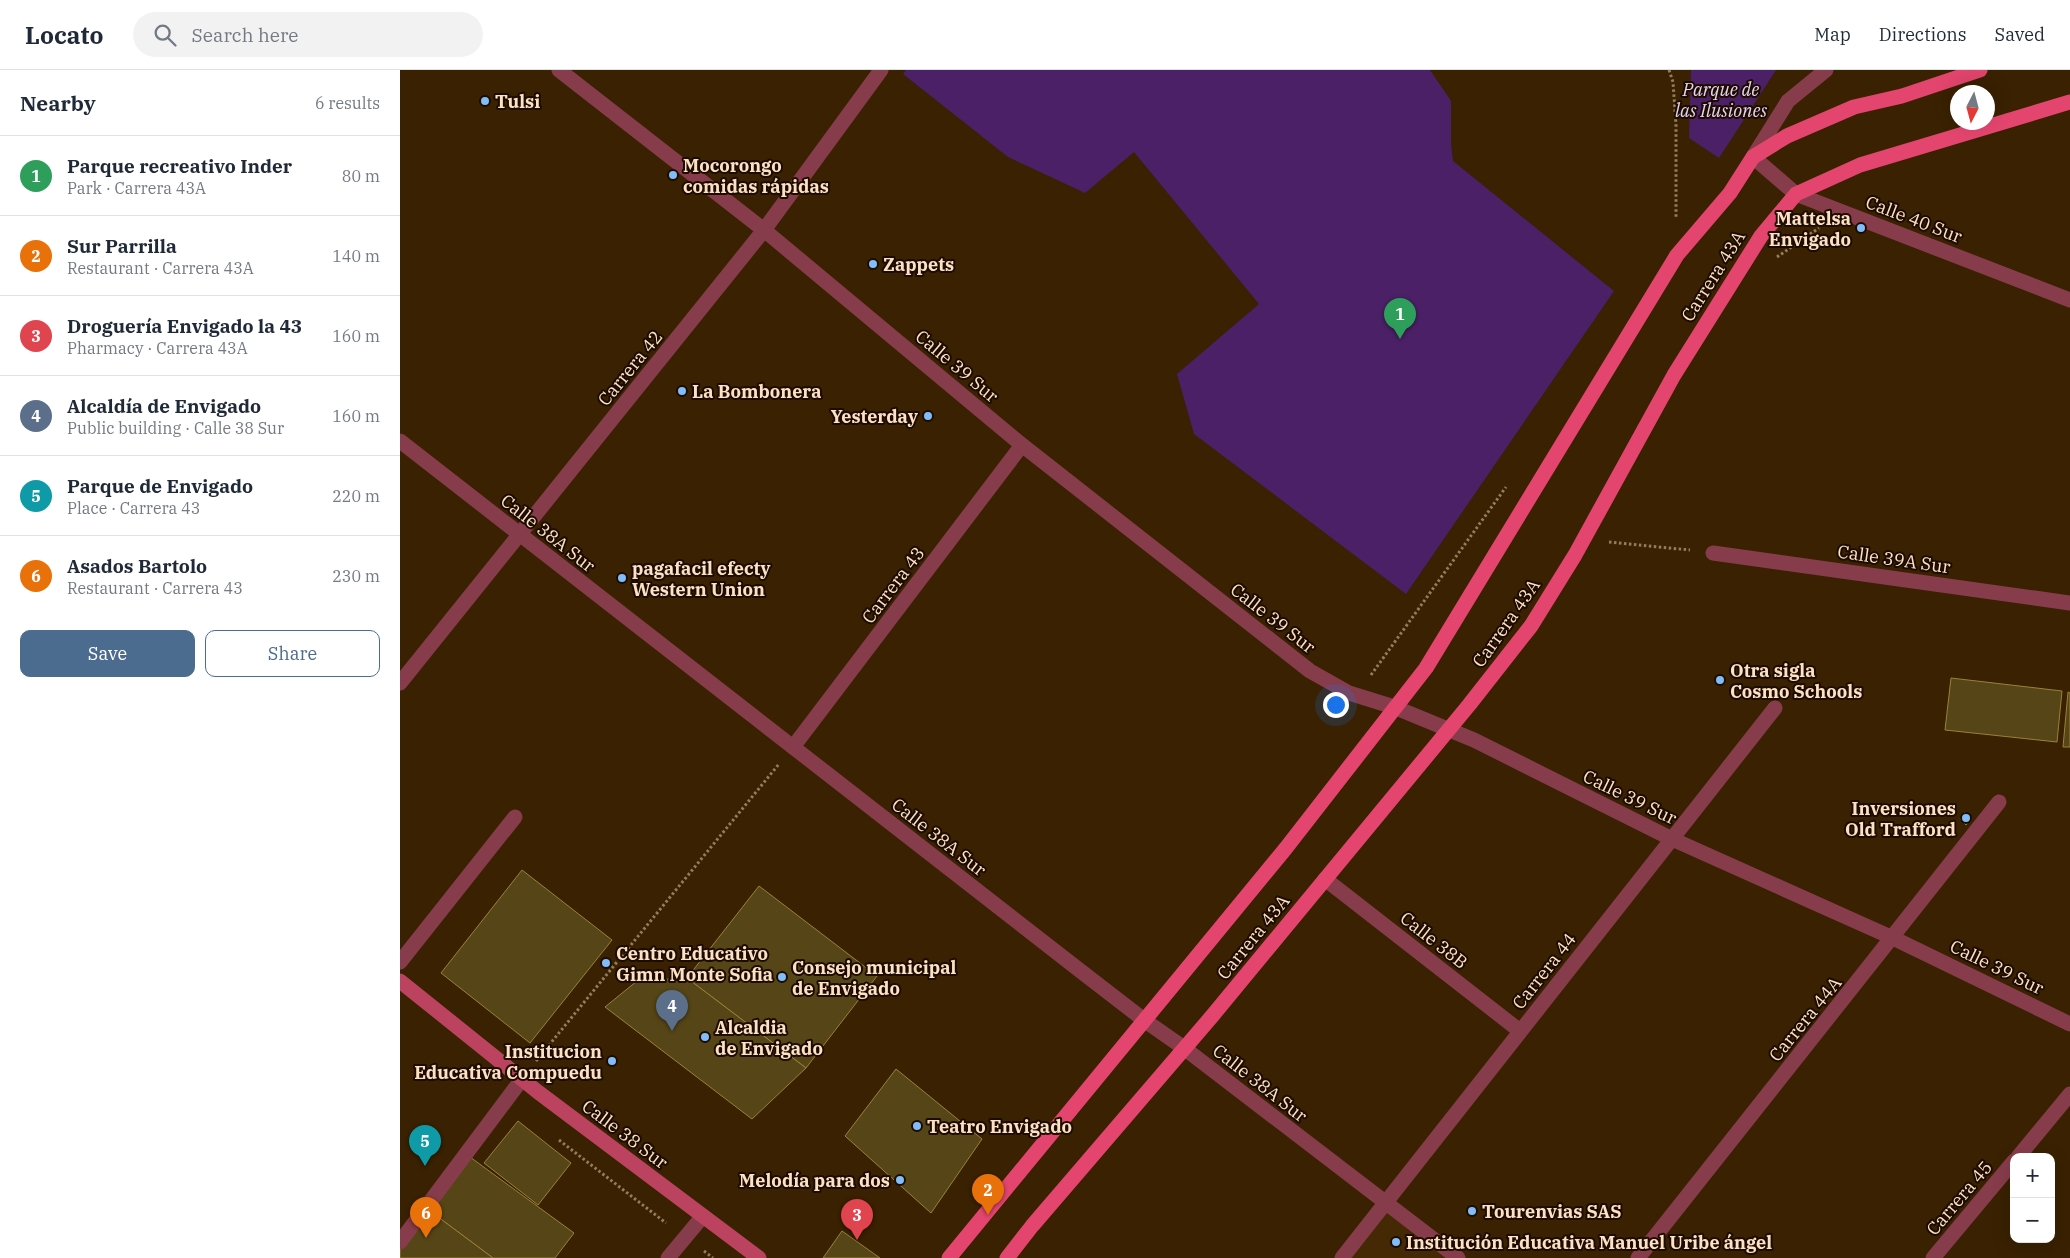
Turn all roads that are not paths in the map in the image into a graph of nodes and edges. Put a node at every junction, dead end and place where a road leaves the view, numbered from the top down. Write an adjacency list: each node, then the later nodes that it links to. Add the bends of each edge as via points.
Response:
1 (559, 70): 8 (street, Calle 39 Sur)
2 (881, 70): 8 (street, Carrera 42)
3 (1826, 70): 6 (street, Carrera 43A, via 1788,101)
4 (1980, 70): 6 (main road, Carrera 43A, via 1902,96 1854,107 1787,136)
5 (2070, 102): 7 (main road, Carrera 43A, via 1860,164)
6 (1753, 158): 7 (street, Calle 40 Sur); 16 (main road, Carrera 43A, via 1730,192 1677,255 1426,668)
7 (1796, 194): 9 (street, Calle 40 Sur); 18 (main road, Carrera 43A, via 1761,236 1674,375 1575,555 1530,626)
8 (764, 230): 11 (street, Calle 39 Sur); 12 (street, Carrera 42)
9 (2070, 300)
10 (400, 441): 12 (street, Calle 38A Sur)
11 (1022, 445): 16 (street, Calle 39 Sur, via 1310,672 1350,693); 19 (street, Carrera 43)
12 (520, 535): 15 (street, Carrera 42); 19 (street, Calle 38A Sur)
13 (1713, 553): 14 (street, Calle 39A Sur)
14 (2070, 603)
15 (400, 684)
16 (1394, 707): 18 (street, Calle 39 Sur); 27 (main road, Carrera 43A, via 1286,848)
17 (1775, 708): 22 (street, Carrera 44)
18 (1448, 730): 22 (street, Calle 39 Sur); 23 (main road, Carrera 43A)
19 (793, 747): 27 (street, Calle 38A Sur)
20 (1999, 802): 24 (street, Carrera 44A)
21 (515, 818): 25 (street)
22 (1672, 839): 24 (street, Calle 39 Sur); 29 (street, Carrera 44)
23 (1325, 879): 29 (street, Calle 38B); 30 (main road, Carrera 43A)
24 (1893, 938): 28 (street, Calle 39 Sur); 44 (street, Carrera 44A)
25 (400, 962)
26 (400, 982): 31 (main road, Calle 38 Sur)
27 (1144, 1020): 30 (street, Calle 38A Sur); 40 (main road, Carrera 43A)
28 (2070, 1024)
29 (1520, 1031): 35 (street, Carrera 44)
30 (1184, 1048): 35 (street, Calle 38A Sur); 41 (main road, Carrera 43A)
31 (522, 1079): 36 (main road, Calle 38 Sur); 37 (street)
32 (2070, 1094): 33 (street, Carrera 45)
33 (2021, 1153)
34 (2010, 1166): 45 (street, Carrera 45)
35 (1385, 1202): 42 (street, Carrera 44); 43 (street, Calle 38A Sur)
36 (703, 1216): 38 (street); 39 (main road, Calle 38 Sur)
37 (400, 1242)
38 (668, 1258)
39 (759, 1258)
40 (949, 1258)
41 (1007, 1258)
42 (1342, 1258)
43 (1458, 1258)
44 (1638, 1258)
45 (1933, 1258)

